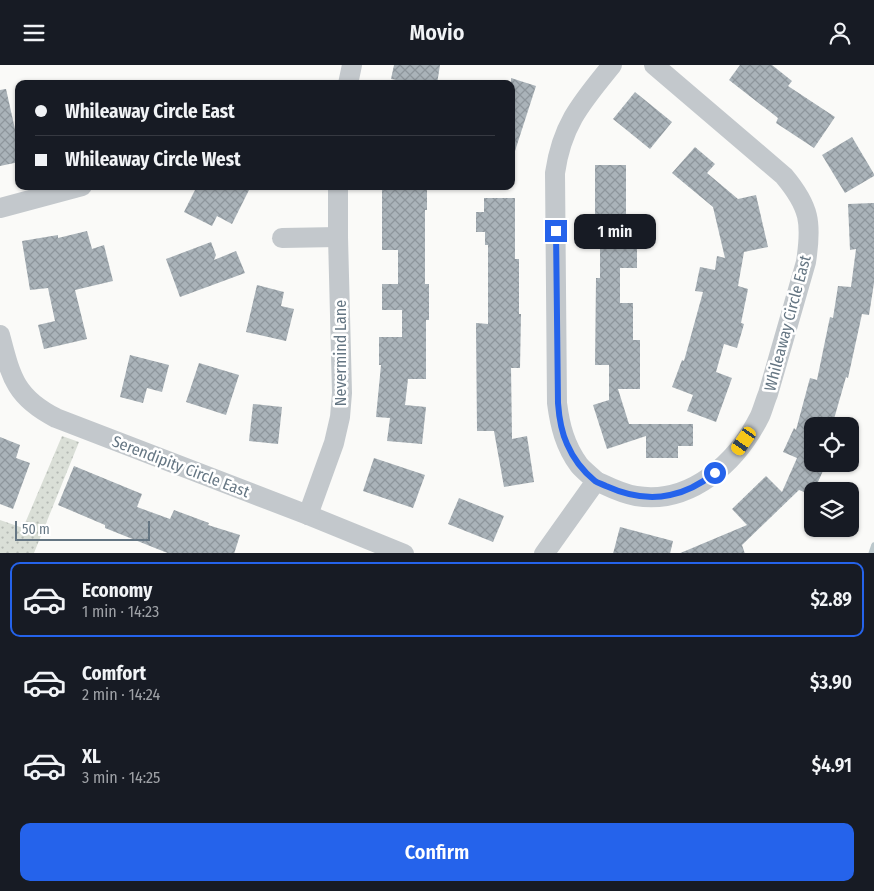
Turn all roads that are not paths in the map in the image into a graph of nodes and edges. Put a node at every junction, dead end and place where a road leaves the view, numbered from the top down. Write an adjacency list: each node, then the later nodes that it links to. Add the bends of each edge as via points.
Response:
1 (352, 65): 4 (street)
2 (612, 65): 12 (street, via 573,116 562,142 555,173 560,425 567,446)
3 (654, 65): 12 (street, Whileaway Circle East, via 784,176 797,191 809,223 809,244 760,415 724,466 688,489 654,497 635,496)
4 (349, 80)
5 (67, 190): 7 (street)
6 (338, 190): 9 (street, Nevermind Lane)
7 (0, 208)
8 (282, 237): 9 (street)
9 (338, 237): 13 (street, Nevermind Lane, via 340,417)
10 (0, 335): 11 (street, Serendipity Circle East)
11 (4, 364): 13 (street, Serendipity Circle East, via 25,397 56,418)
12 (596, 481): 15 (street)
13 (308, 515): 14 (street, Serendipity Circle East)
14 (404, 553)
15 (544, 553)

